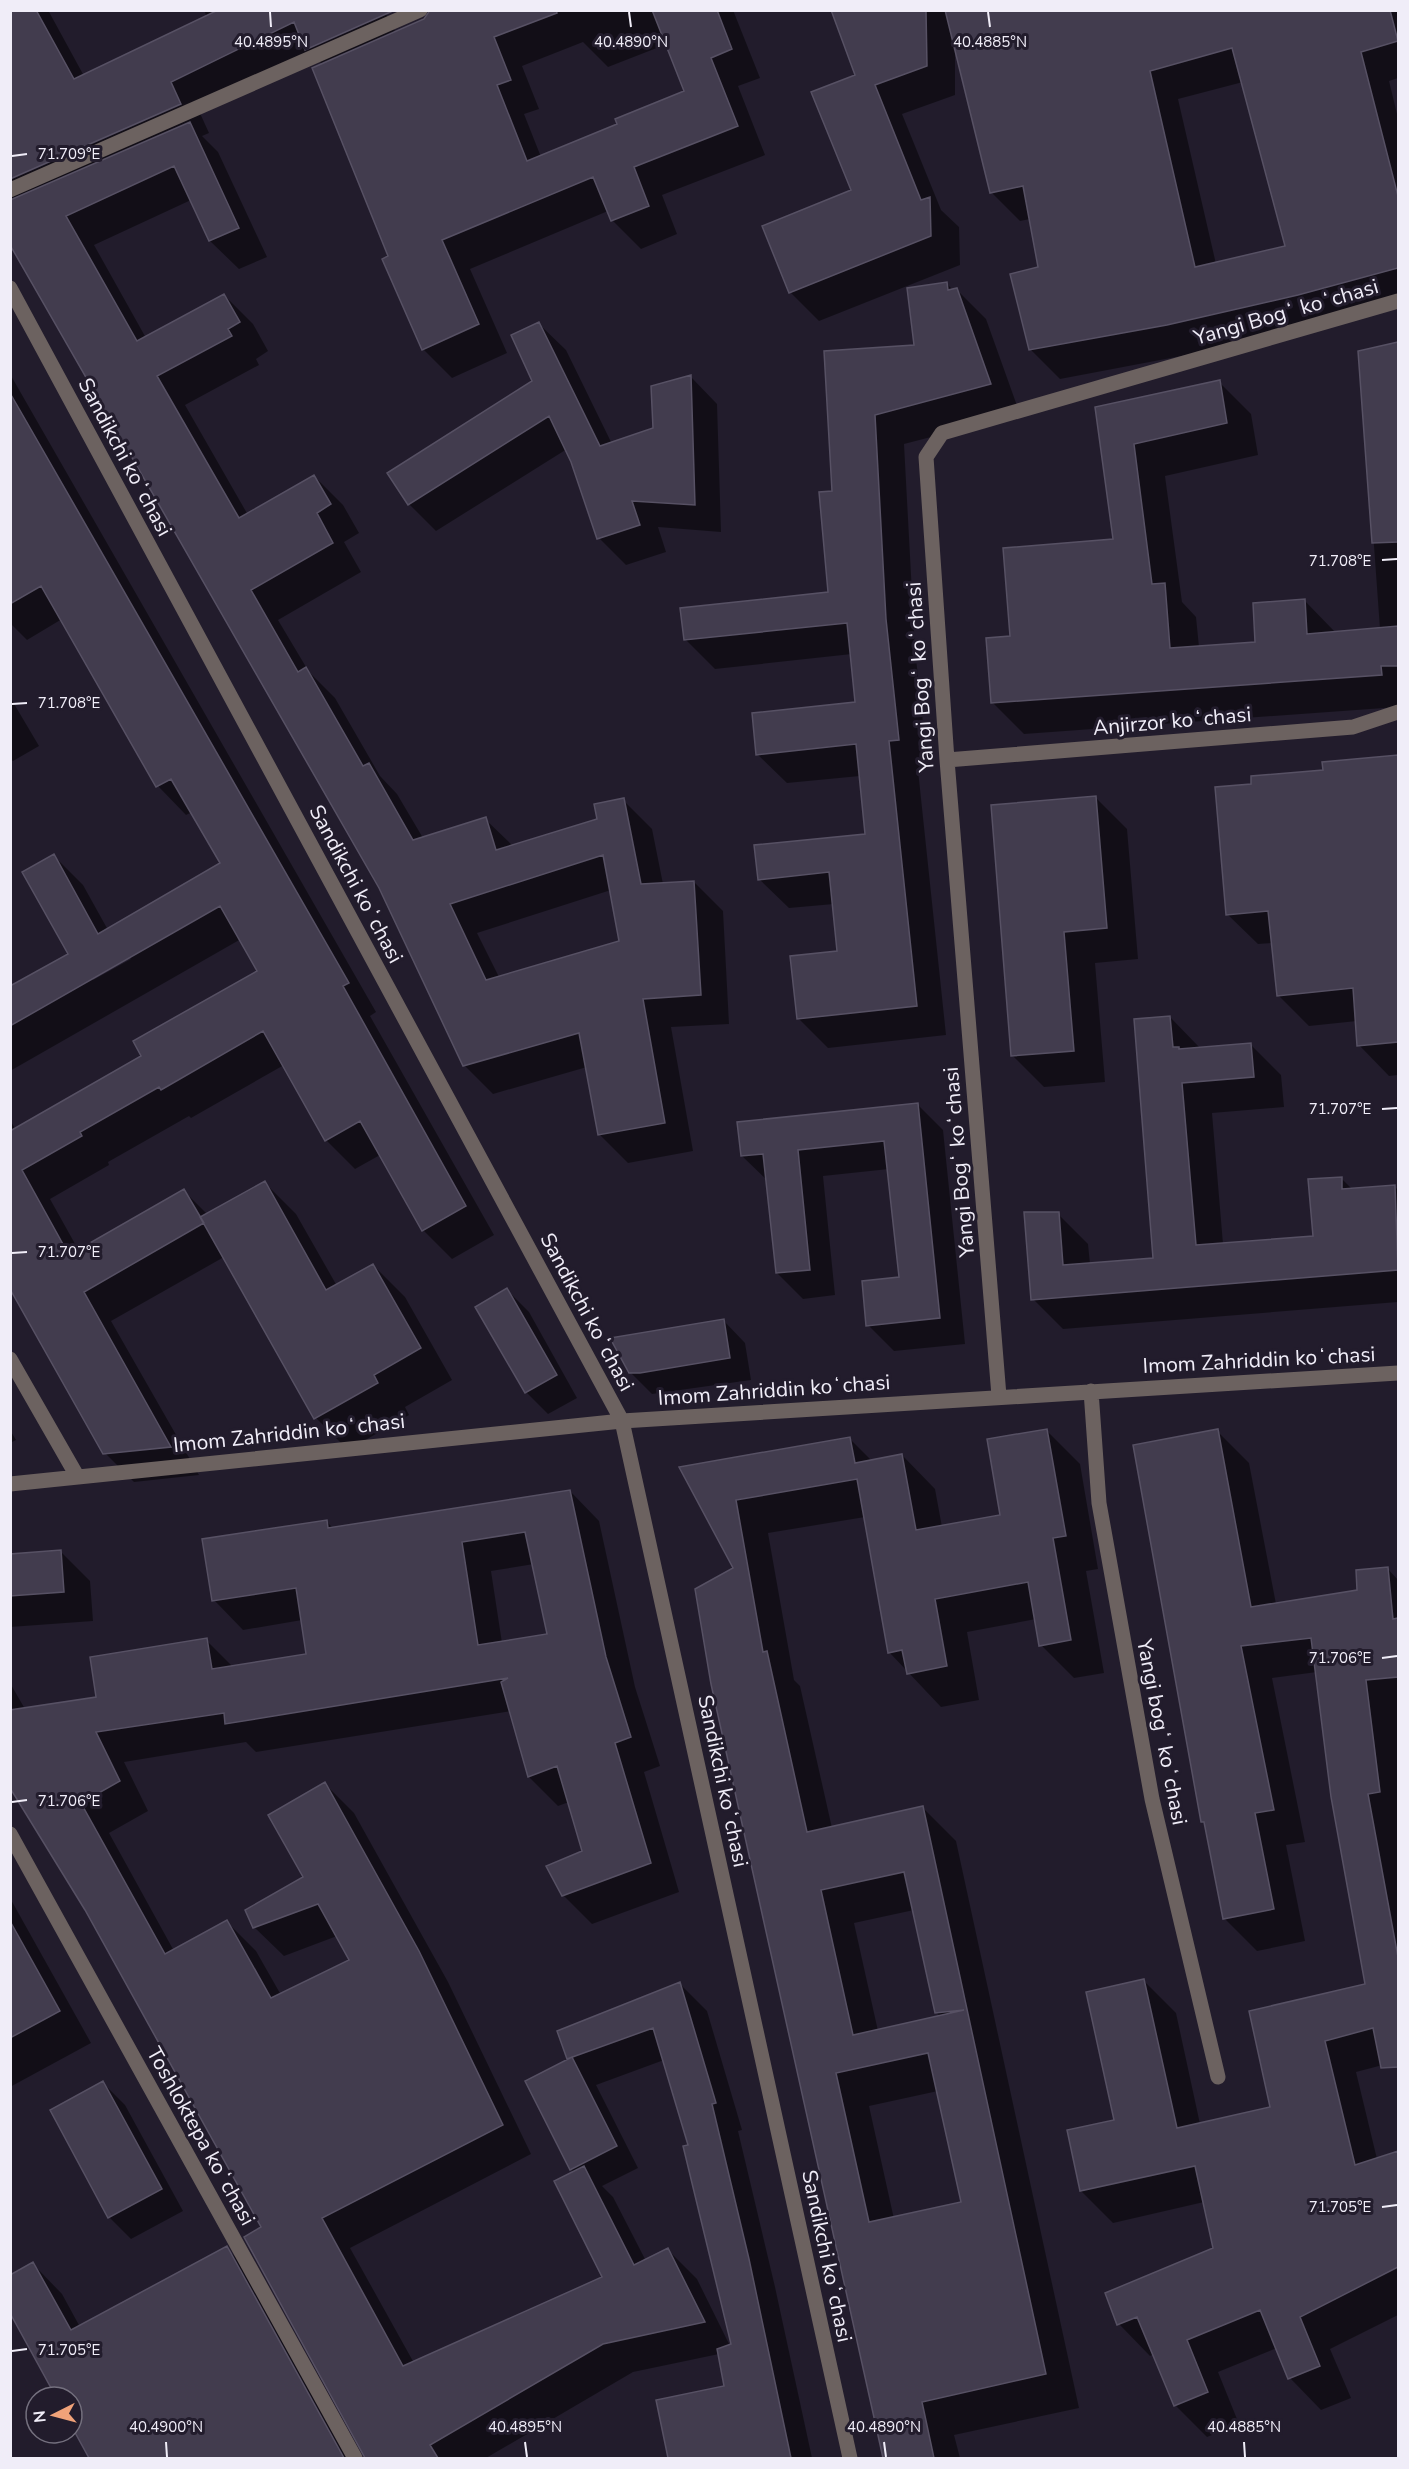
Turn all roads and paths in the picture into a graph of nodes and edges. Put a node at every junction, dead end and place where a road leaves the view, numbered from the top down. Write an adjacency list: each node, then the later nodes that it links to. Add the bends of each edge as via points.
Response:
1 (420, 10): 2 (street)
2 (10, 190)
3 (10, 288): 11 (street, Sandikchi koʻchasi)
4 (1398, 301): 6 (street, Yangi Bogʻ koʻchasi, via 942,433 926,458)
5 (1398, 712): 6 (street, Anjirzor koʻchasi, via 1353,727)
6 (947, 760): 10 (street, Yangi Bogʻ koʻchasi)
7 (10, 1359): 12 (street)
8 (1398, 1373): 9 (street, Imom Zahriddin koʻchasi)
9 (1091, 1391): 10 (street, Imom Zahriddin koʻchasi); 15 (street, Yangi bogʻ koʻchasi, via 1099,1503 1152,1799)
10 (999, 1396): 11 (street, Imom Zahriddin koʻchasi)
11 (622, 1421): 12 (street, Imom Zahriddin koʻchasi); 17 (street, Sandikchi koʻchasi)
12 (77, 1476): 13 (street, Imom Zahriddin koʻchasi)
13 (10, 1484)
14 (10, 1834): 16 (street, Toshloktepa koʻchasi)
15 (1218, 2077)
16 (355, 2458)
17 (850, 2458)

